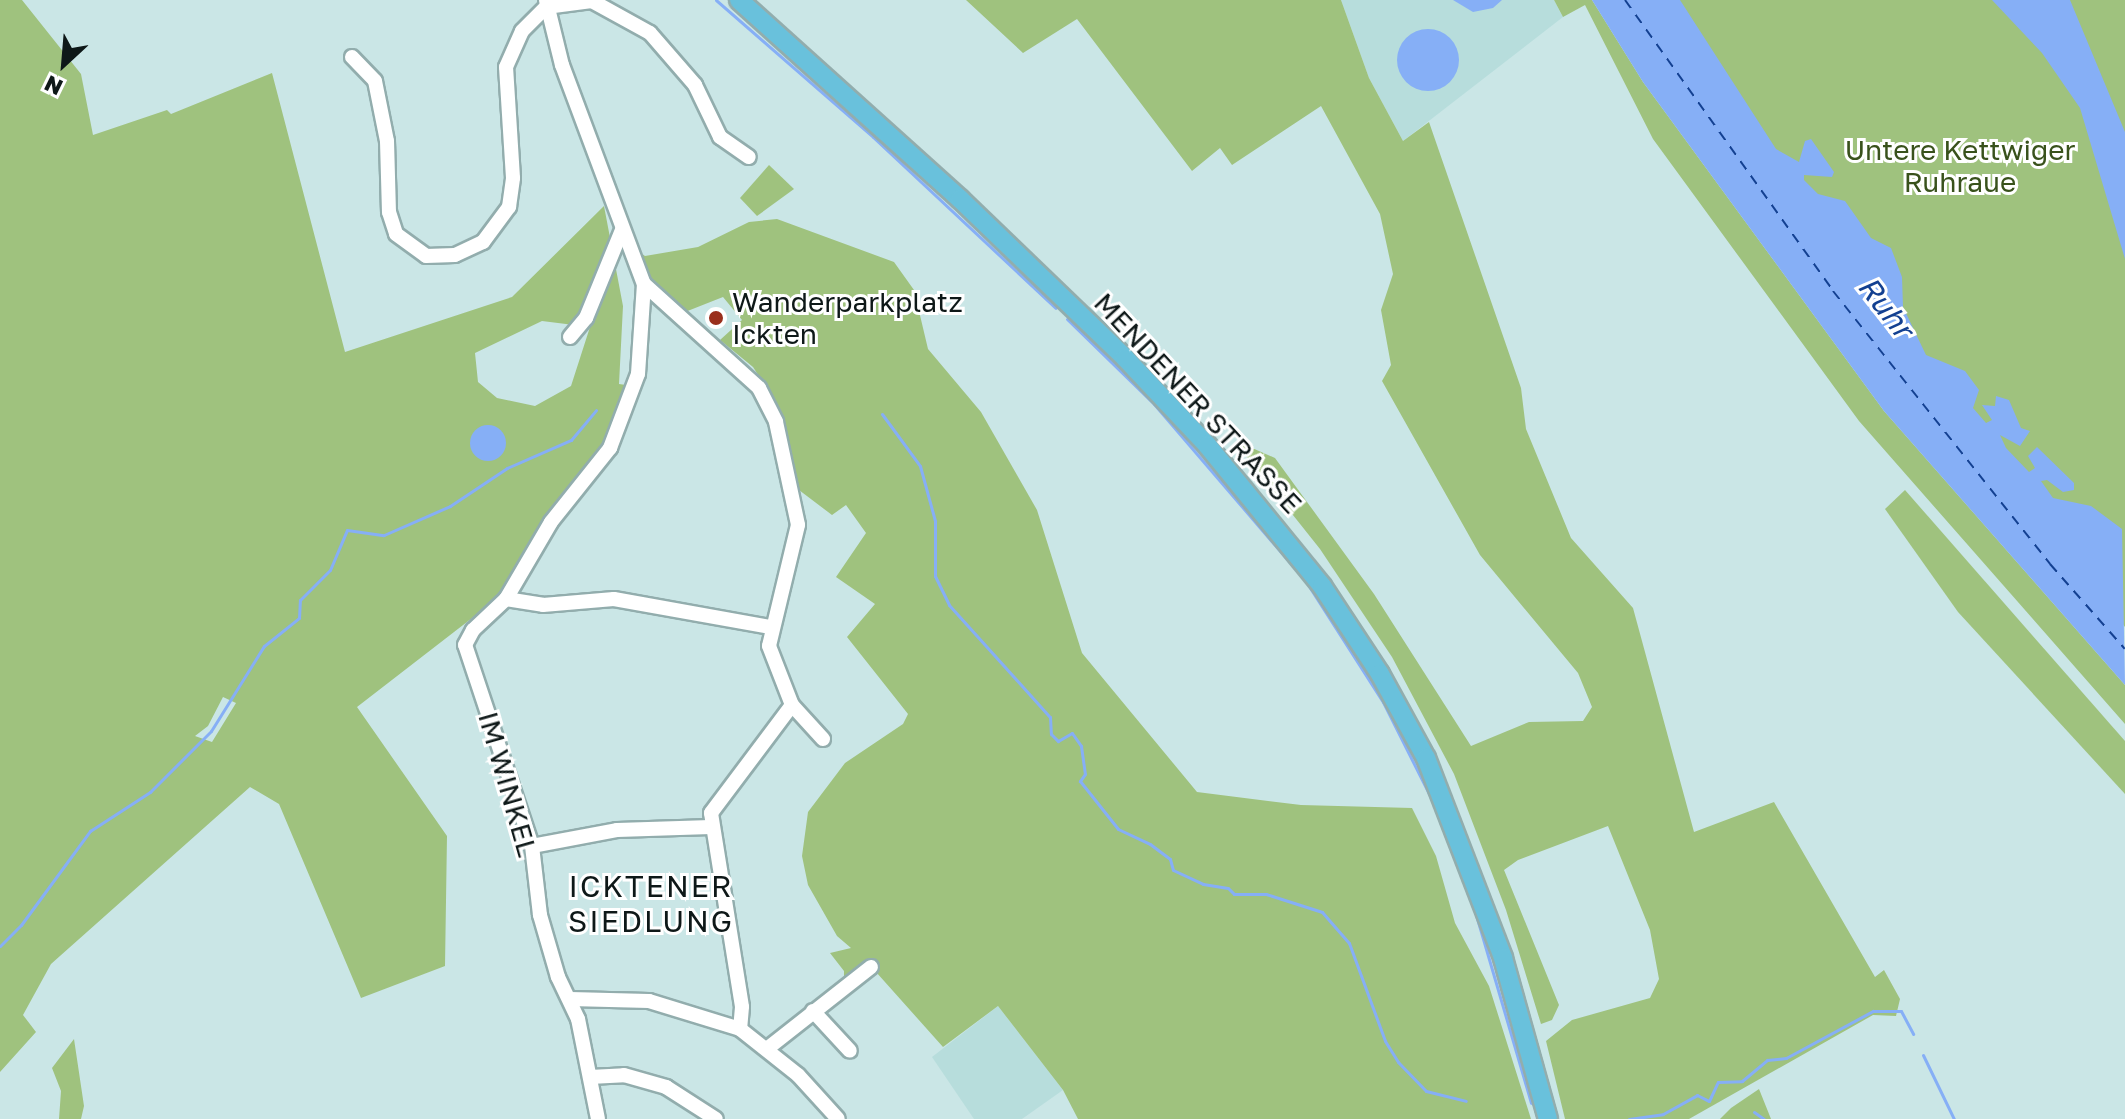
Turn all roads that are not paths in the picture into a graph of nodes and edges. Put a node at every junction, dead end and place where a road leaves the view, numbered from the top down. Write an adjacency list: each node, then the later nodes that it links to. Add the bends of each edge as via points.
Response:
1 (739, 0): 24 (main road, MENDENER STRASSE, via 960,199 1125,358 1237,480 1322,586 1380,674 1450,814 1503,958)
2 (546, 3): 3 (street, via 522,31 506,67 513,178 509,207 483,242 455,255 426,256 396,234 375,81); 4 (street, via 592,1 650,33 695,85 720,137); 5 (street)
3 (352, 57)
4 (749, 157)
5 (622, 230): 6 (street); 7 (street, via 586,318)
6 (644, 284): 8 (street, via 638,374 624,417 598,467 551,522); 9 (street, via 743,368 776,422 798,525 795,553)
7 (570, 337)
8 (506, 599): 9 (street, via 543,605 614,599); 13 (street, IM WINKEL, via 473,630 465,645)
9 (770, 627): 10 (street, via 769,646)
10 (792, 705): 11 (street); 12 (street, via 711,813)
11 (823, 739)
12 (711, 827): 13 (street, via 617,830); 17 (street, via 742,1007)
13 (532, 846): 15 (street, IM WINKEL, via 540,915)
14 (871, 967): 16 (street)
15 (570, 999): 17 (street, via 649,1001); 20 (street, IM WINKEL)
16 (813, 1011): 18 (street); 19 (street)
17 (740, 1029): 18 (street)
18 (768, 1048): 23 (street)
19 (850, 1051)
20 (590, 1077): 21 (street, IM WINKEL); 22 (street, via 624,1075 666,1087)
21 (598, 1119)
22 (716, 1119)
23 (838, 1119)
24 (1548, 1119)

